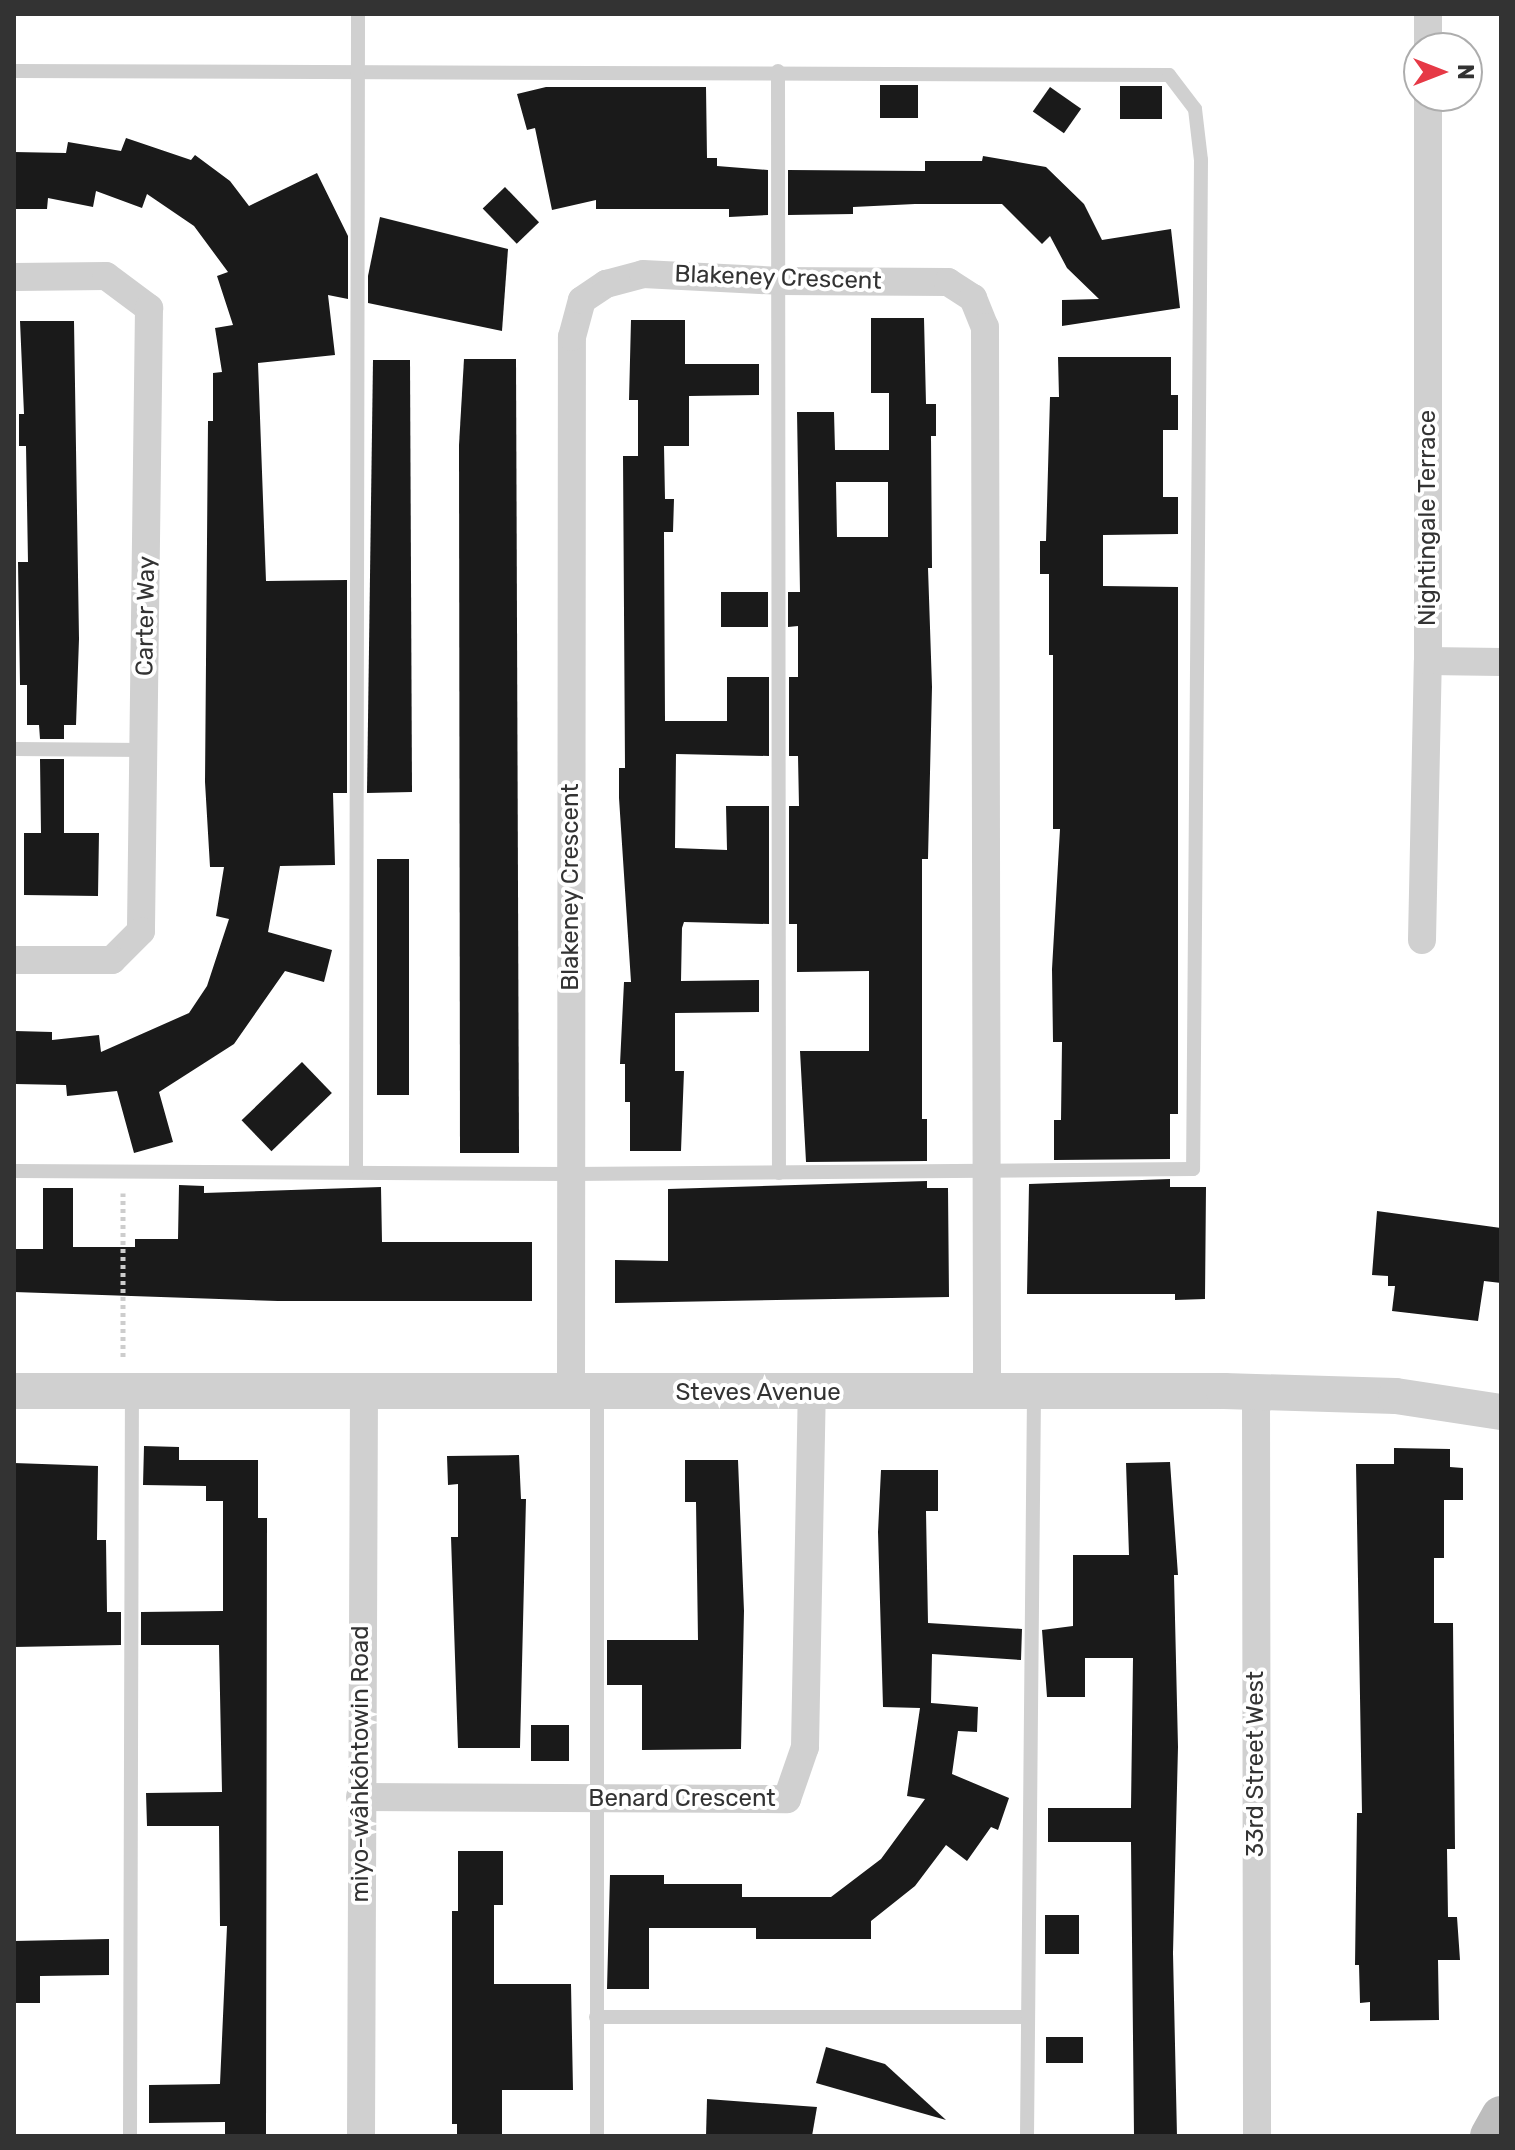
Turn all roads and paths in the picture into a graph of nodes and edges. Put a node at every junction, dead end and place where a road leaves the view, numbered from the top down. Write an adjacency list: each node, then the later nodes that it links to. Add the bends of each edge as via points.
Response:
1 (358, 14): 4 (lane)
2 (14, 71): 4 (lane)
3 (778, 71): 4 (lane); 7 (lane); 15 (lane, via 1169,75 1195,109 1201,160 1193,1169)
4 (358, 72): 17 (lane)
5 (1428, 112): 8 (street, Nightingale Terrace)
6 (14, 277): 11 (street, Carter Way, via 106,276 149,308)
7 (779, 281): 15 (street, Blakeney Crescent, via 948,282 973,298 985,327); 18 (lane); 19 (street, Blakeney Crescent, via 643,274 606,284 582,300 572,337)
8 (1428, 661): 9 (street); 12 (street, Nightingale Terrace)
9 (1501, 662)
10 (14, 749): 11 (lane)
11 (145, 750): 13 (street, Carter Way, via 141,931 112,960)
12 (1422, 940)
13 (14, 960)
14 (14, 1171): 16 (lane)
15 (987, 1171): 18 (lane); 26 (street, Blakeney Crescent)
16 (123, 1172): 17 (lane); 20 (path)
17 (356, 1172): 19 (lane)
18 (779, 1173): 19 (lane)
19 (571, 1174): 24 (street, Blakeney Crescent)
20 (123, 1350)
21 (14, 1391): 22 (street, Steves Avenue)
22 (132, 1391): 23 (street, Steves Avenue); 35 (lane)
23 (364, 1392): 24 (street, Steves Avenue); 30 (street, miyo-wâhkôhtowin Road)
24 (584, 1392): 25 (street, Steves Avenue); 31 (lane)
25 (812, 1393): 26 (street, Steves Avenue); 31 (street, Benard Crescent, via 805,1747 787,1799)
26 (987, 1393): 27 (street, Steves Avenue)
27 (1034, 1393): 28 (street, Steves Avenue); 33 (lane)
28 (1256, 1393): 29 (street, Steves Avenue, via 1396,1396); 39 (street, 33rd Street West)
29 (1501, 1412)
30 (360, 1797): 31 (street, Benard Crescent); 36 (street, miyo-wâhkôhtowin Road)
31 (596, 1799): 32 (lane)
32 (596, 2017): 33 (lane); 37 (lane)
33 (1026, 2017): 38 (lane)
34 (1501, 2116): 40 (main road)
35 (130, 2136)
36 (361, 2136)
37 (597, 2136)
38 (1027, 2136)
39 (1257, 2136)
40 (1490, 2136)

